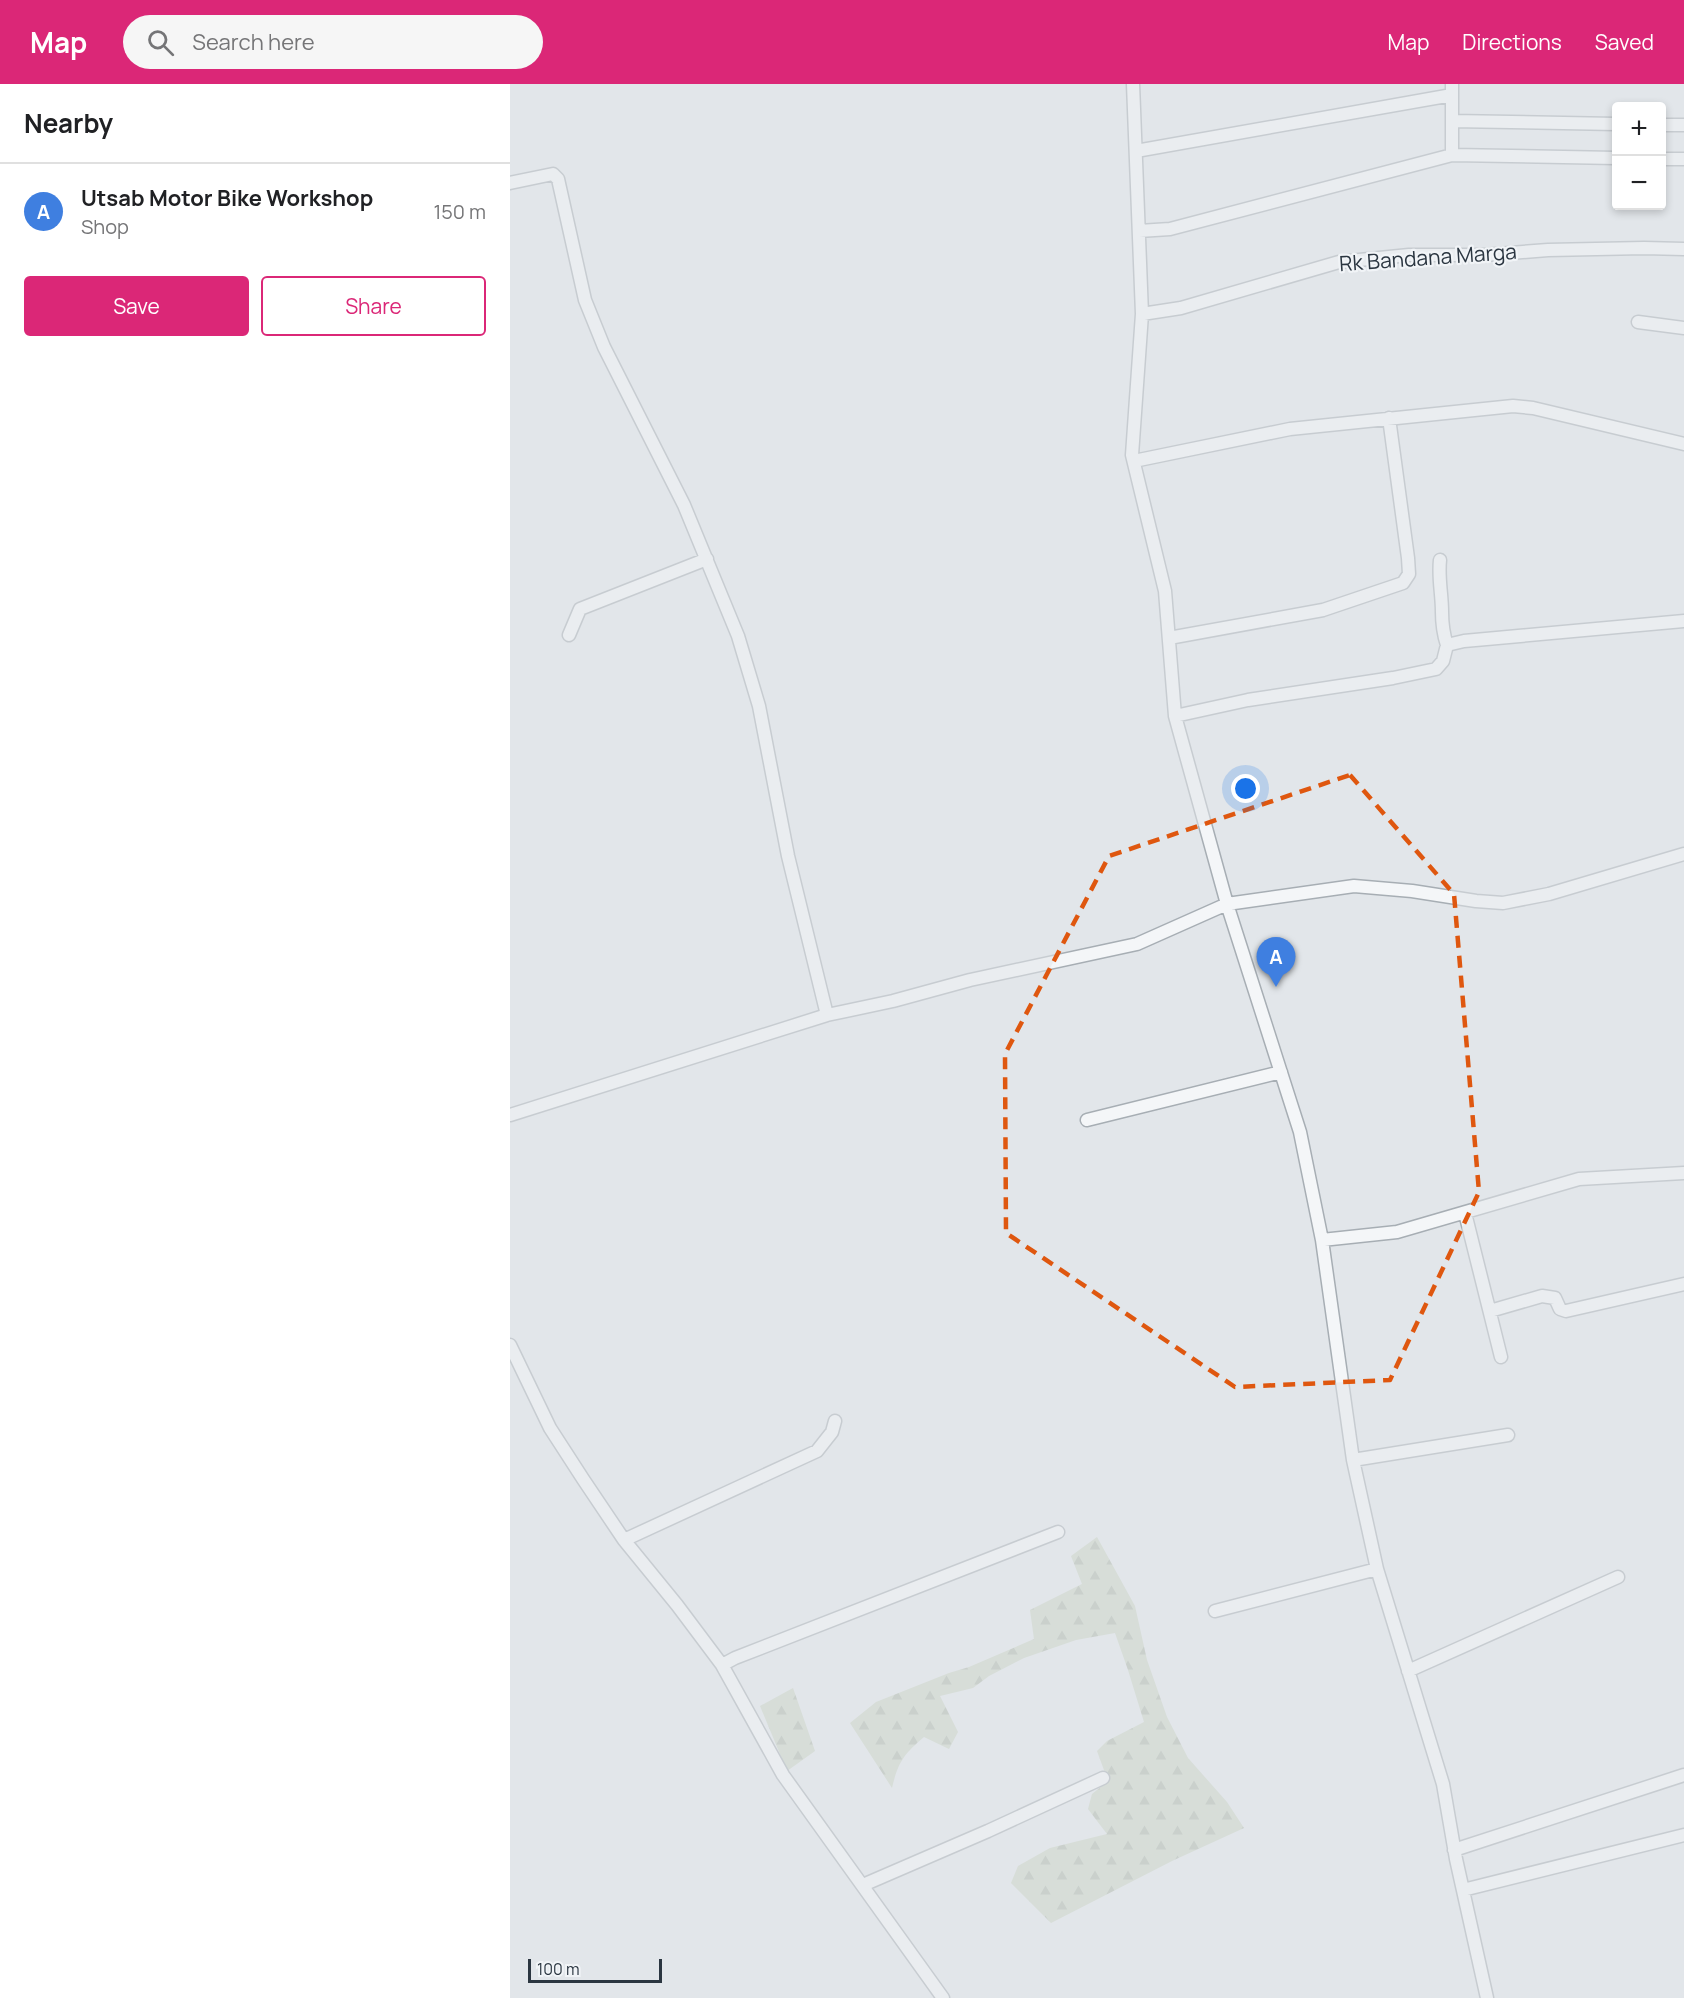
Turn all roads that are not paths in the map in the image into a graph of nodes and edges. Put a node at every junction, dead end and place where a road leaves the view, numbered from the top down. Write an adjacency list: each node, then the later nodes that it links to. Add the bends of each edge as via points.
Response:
1 (1133, 84): 7 (street)
2 (1452, 90): 3 (street); 7 (street)
3 (1452, 121): 4 (street); 8 (street)
4 (1612, 124)
5 (1666, 125): 6 (street)
6 (1684, 125)
7 (1136, 151): 13 (street)
8 (1452, 155): 9 (street); 13 (street, via 1170,229)
9 (1612, 158)
10 (1666, 159): 11 (street)
11 (1684, 159)
12 (510, 183): 21 (street, via 553,174 558,179 585,300)
13 (1139, 231): 15 (street)
14 (1684, 249): 15 (street, Rk Bandana Marga, via 1548,250 1339,261 1181,308)
15 (1142, 314): 20 (street)
16 (1638, 322): 17 (street)
17 (1684, 328)
18 (1389, 418): 19 (street, via 1513,405); 20 (street, via 1290,429); 25 (street, via 1409,574 1403,583 1323,610)
19 (1684, 444)
20 (1134, 461): 25 (street, via 1165,591)
21 (707, 560): 24 (street, via 580,609); 30 (street, via 738,636 759,706 788,856)
22 (1440, 560): 26 (street, via 1441,628)
23 (1684, 621): 26 (street)
24 (569, 635)
25 (1169, 638): 27 (street)
26 (1447, 645): 27 (street, via 1443,661 1436,669)
27 (1175, 716): 29 (street)
28 (1684, 854): 29 (street, via 1549,894 1503,903 1354,886)
29 (1227, 904): 30 (street, via 1137,944); 31 (street)
30 (827, 1015): 32 (street)
31 (1281, 1072): 33 (street); 36 (street, via 1300,1132)
32 (510, 1115)
33 (1087, 1120)
34 (1684, 1173): 35 (street, via 1578,1179)
35 (1466, 1213): 36 (street, via 1398,1232); 38 (street)
36 (1322, 1240): 43 (street)
37 (1684, 1284): 38 (street, via 1566,1311 1560,1309 1555,1298 1542,1296)
38 (1490, 1311): 40 (street)
39 (510, 1345): 45 (street, via 550,1428)
40 (1501, 1357)
41 (835, 1421): 45 (street, via 832,1432 817,1451)
42 (1508, 1435): 43 (street)
43 (1353, 1461): 46 (street)
44 (1058, 1532): 49 (street)
45 (624, 1540): 49 (street)
46 (1377, 1569): 48 (street); 50 (street)
47 (1618, 1577): 50 (street)
48 (1215, 1611)
49 (722, 1665): 55 (street, via 783,1775)
50 (1408, 1671): 54 (street, via 1443,1784)
51 (1684, 1775): 54 (street)
52 (1102, 1778): 55 (street)
53 (1684, 1835): 56 (street)
54 (1454, 1850): 56 (street)
55 (862, 1885): 57 (street)
56 (1463, 1890): 58 (street)
57 (943, 1998)
58 (1487, 1998)

